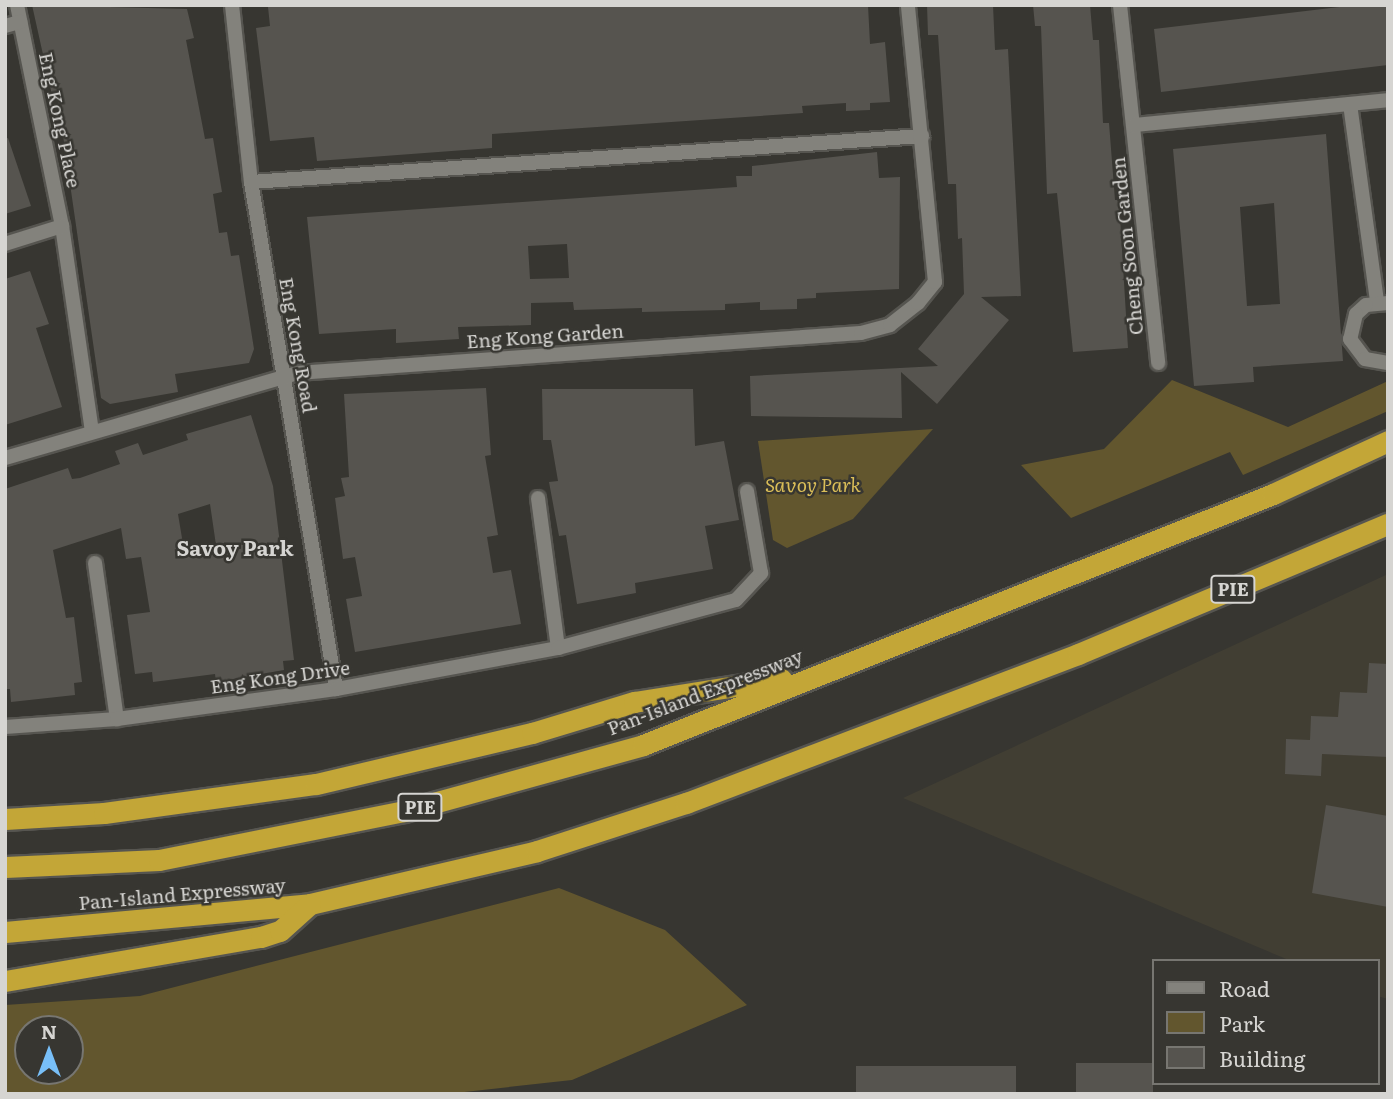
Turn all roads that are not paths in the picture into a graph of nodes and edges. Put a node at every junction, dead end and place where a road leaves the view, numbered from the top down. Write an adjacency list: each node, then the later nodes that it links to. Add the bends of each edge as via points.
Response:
1 (16, 5): 5 (street, Eng Kong Place)
2 (232, 5): 11 (street, Eng Kong Road)
3 (908, 5): 10 (street, Eng Kong Garden)
4 (1120, 5): 9 (street, Cheng Soon Garden)
5 (20, 22): 6 (street); 12 (street, Eng Kong Place)
6 (5, 26)
7 (1388, 100): 8 (street)
8 (1350, 104): 9 (street); 14 (street)
9 (1133, 125): 15 (street, Cheng Soon Garden)
10 (922, 136): 11 (street); 17 (street, Eng Kong Garden, via 935,282 890,325 861,332)
11 (251, 182): 17 (street, Eng Kong Road)
12 (62, 226): 13 (street); 18 (street, Eng Kong Place)
13 (5, 244)
14 (1383, 303): 16 (street, via 1356,314 1350,339 1365,359)
15 (1158, 363)
16 (1388, 363)
17 (283, 376): 18 (street, Eng Kong Garden); 27 (street, Eng Kong Road)
18 (92, 431): 20 (street, Eng Kong Garden)
19 (1388, 440): 26 (highway, Pan-Island Expressway / PIE, via 1273,494)
20 (5, 458)
21 (747, 491): 25 (street, Eng Kong Drive, via 761,573 757,583 736,600)
22 (538, 498): 25 (street)
23 (1388, 524): 32 (highway, Pan-Island Expressway / PIE, via 1078,654 686,803 537,851)
24 (95, 563): 28 (street)
25 (558, 648): 27 (street, Eng Kong Drive)
26 (818, 673): 30 (highway, via 634,702 532,733 316,784 104,813); 31 (highway, Pan-Island Expressway / PIE, via 643,745 404,811 159,860)
27 (336, 690): 28 (street, Eng Kong Drive)
28 (117, 719): 29 (street, Eng Kong Drive)
29 (5, 727)
30 (5, 819)
31 (5, 867)
32 (310, 904): 33 (highway, Pan-Island Expressway / PIE); 34 (highway, via 280,931 261,937)
33 (5, 932)
34 (5, 981)

